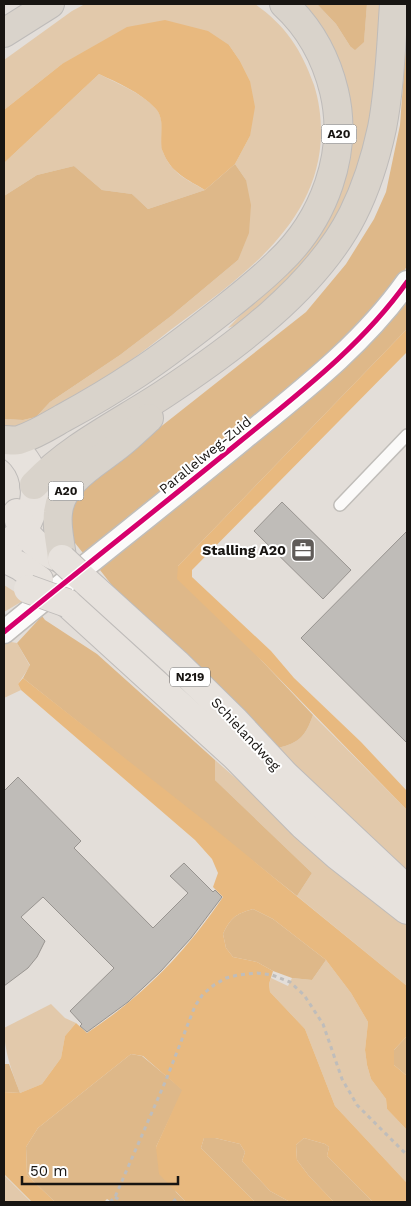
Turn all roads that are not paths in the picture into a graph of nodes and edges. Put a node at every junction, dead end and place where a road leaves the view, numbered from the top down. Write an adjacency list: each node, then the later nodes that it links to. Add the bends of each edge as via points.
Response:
1 (50, 4): 4 (highway)
2 (284, 4): 8 (highway, A20, via 303,25 324,60 339,114 334,170 320,207 279,263 164,355 86,406 17,440)
3 (394, 4): 6 (highway, A20, via 382,128 353,214 315,269 296,290 248,334)
4 (4, 33)
5 (407, 282): 15 (street, Parallelweg-Zuid, via 335,363)
6 (212, 361): 10 (highway, A20, via 64,458); 12 (highway, A20, via 68,488 61,498 58,512)
7 (407, 436): 9 (lane)
8 (7, 451): 10 (main road, N219, via 31,472)
9 (340, 505)
10 (22, 516): 12 (main road, Schielandweg / N219, via 49,554)
11 (4, 558): 14 (main road, Schielandweg / N219, via 20,566)
12 (62, 559): 16 (main road, Schielandweg / N219, bridge, via 176,663 285,776)
13 (4, 575): 14 (main road, Schielandweg / N219)
14 (33, 584): 17 (main road, Schielandweg / N219, via 67,603 235,756 303,825)
15 (4, 632)
16 (407, 890)
17 (407, 910)

